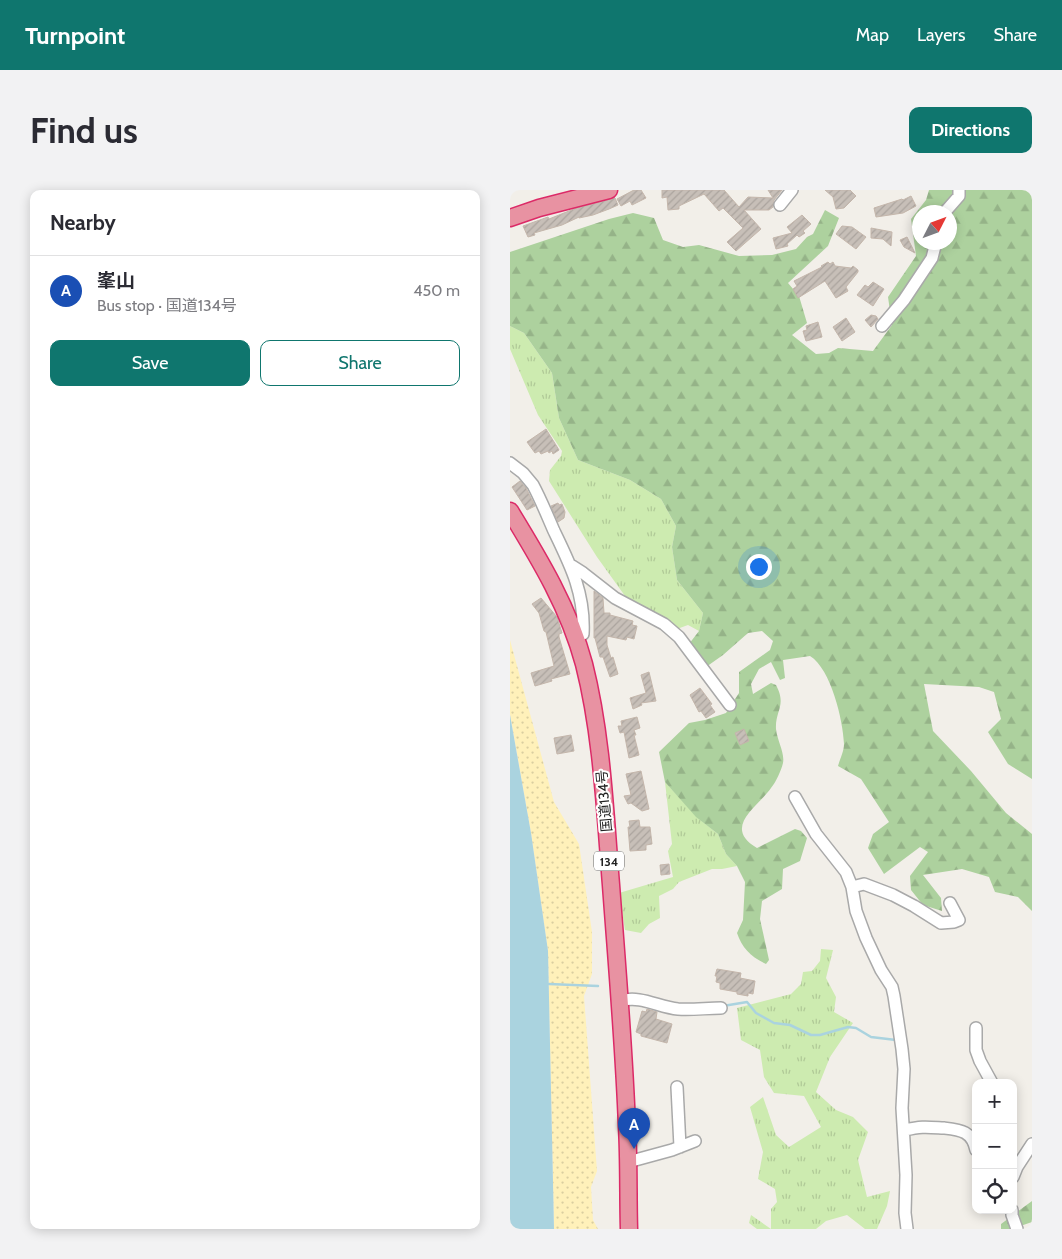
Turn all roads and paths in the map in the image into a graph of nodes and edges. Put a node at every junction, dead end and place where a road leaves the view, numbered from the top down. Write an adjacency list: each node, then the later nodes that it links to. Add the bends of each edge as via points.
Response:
1 (609, 190): 6 (highway)
2 (792, 190): 4 (street)
3 (960, 190): 5 (street)
4 (780, 205)
5 (951, 205)
6 (510, 218)
7 (934, 250): 8 (street, via 904,300)
8 (882, 326)
9 (510, 463): 11 (street, via 533,485)
10 (510, 511): 12 (highway, 国道134号 / 134, via 555,588)
11 (572, 566): 12 (street, via 584,622 584,634); 13 (street, via 615,598 664,624 679,637)
12 (576, 638): 17 (highway, 国道134号 / 134, via 589,689 602,772)
13 (730, 705)
14 (795, 797): 15 (street, via 816,834 846,872)
15 (852, 888): 16 (street, via 864,884 893,895 941,923 959,920); 22 (street, via 866,938 894,996 904,1069 902,1108)
16 (950, 903)
17 (620, 1001): 18 (street, via 650,1001 678,1009); 27 (highway, 国道134号 / 134)
18 (722, 1008)
19 (976, 1028): 20 (street, via 976,1050)
20 (990, 1079)
21 (677, 1087): 26 (street)
22 (905, 1130): 23 (street, via 933,1126 953,1128); 31 (street)
23 (972, 1139)
24 (695, 1140): 26 (street)
25 (1032, 1144): 28 (street)
26 (680, 1147): 27 (street)
27 (628, 1162): 30 (highway, 国道134号 / 134)
28 (1016, 1169)
29 (1012, 1214): 32 (street)
30 (629, 1229)
31 (907, 1229)
32 (1017, 1229)

